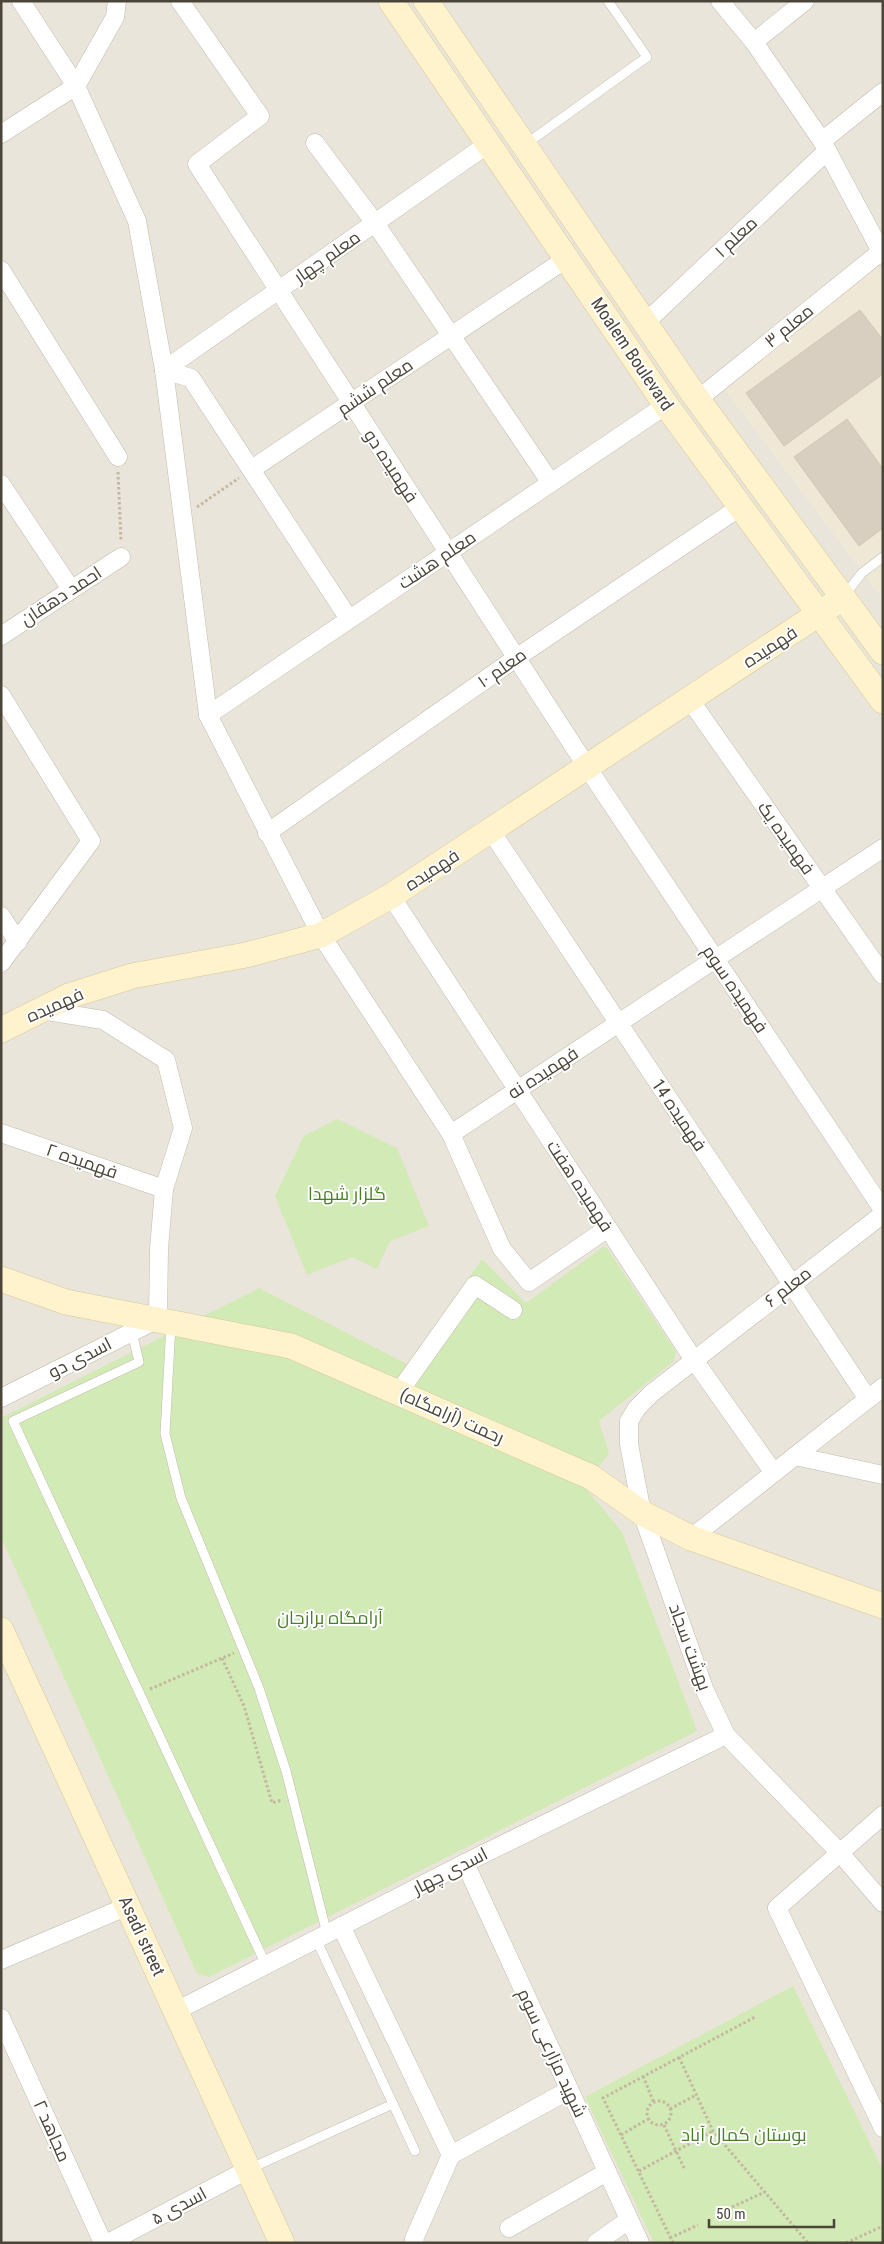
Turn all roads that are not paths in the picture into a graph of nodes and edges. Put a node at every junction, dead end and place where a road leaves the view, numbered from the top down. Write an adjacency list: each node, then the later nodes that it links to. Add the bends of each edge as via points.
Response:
1 (20, 1): 10 (street)
2 (117, 1): 10 (street, via 115,17)
3 (180, 1): 21 (street, فهمیده دو, via 260,116 197,164)
4 (391, 1): 14 (street, Moalem Boulevard)
5 (426, 1): 15 (street, Moalem Boulevard)
6 (608, 1): 15 (lane, via 647,57)
7 (720, 1): 9 (street)
8 (805, 1): 9 (street)
9 (754, 42): 16 (street)
10 (76, 86): 12 (street); 24 (street, via 137,221)
11 (883, 92): 16 (street, معلم ۱)
12 (1, 134)
13 (315, 144): 17 (street)
14 (488, 144): 17 (street, معلم چهار); 19 (street, Moalem Boulevard)
15 (524, 146): 22 (street, Moalem Boulevard)
16 (825, 146): 18 (street); 22 (street, معلم ۱)
17 (375, 223): 21 (street, معلم چهار); 23 (street)
18 (882, 252): 25 (street, معلم ۳)
19 (566, 259): 23 (street, معلم ششم); 27 (street, Moalem Boulevard)
20 (1, 270): 28 (street)
21 (278, 292): 24 (street, معلم چهار); 26 (street, فهمیده دو)
22 (645, 323): 25 (street, Moalem Boulevard)
23 (452, 336): 26 (street, معلم ششم); 30 (street)
24 (164, 370): 29 (street, via 191,378); 46 (street)
25 (697, 400): 37 (street, Moalem Boulevard)
26 (351, 403): 29 (street, معلم ششم); 33 (street, فهمیده دو)
27 (666, 405): 30 (street, معلم هشت); 32 (street, Moalem Boulevard)
28 (118, 457)
29 (252, 469): 39 (street)
30 (551, 483): 33 (street, معلم هشت)
31 (1, 484): 36 (street)
32 (740, 507): 38 (street, Moalem Boulevard); 42 (street, معلم ۱۰)
33 (448, 553): 39 (street, معلم هشت); 42 (street, فهمیده دو)
34 (121, 557): 36 (street, احمد دهقان)
35 (883, 557): 37 (lane, via 862,573)
36 (71, 589): 40 (street, احمد دهقان)
37 (843, 598): 38 (street, فهمیده); 41 (street, Moalem Boulevard)
38 (820, 615): 44 (street, فهمیده); 45 (street, Moalem Boulevard)
39 (350, 619): 46 (street, معلم هشت)
40 (1, 636)
41 (883, 652)
42 (516, 658): 47 (street, فهمیده دو); 49 (street, معلم ۱۰)
43 (1, 695): 55 (street, via 91,841)
44 (690, 700): 47 (street, فهمیده); 51 (street, فهمیده یک)
45 (883, 700)
46 (208, 715): 49 (street)
47 (588, 767): 48 (street, فهمیده); 56 (street, فهمیده سوم)
48 (491, 831): 52 (street, فهمیده); 60 (street, فهمیده 14)
49 (267, 833): 54 (street)
50 (883, 848): 51 (street, فهمیده نه)
51 (827, 885): 56 (street, فهمیده نه); 58 (street, فهمیده یک)
52 (391, 896): 54 (street, فهمیده); 62 (street, فهمیده هفت)
53 (1, 916): 55 (street)
54 (321, 935): 59 (street, فهمیده, via 246,954 132,976 69,996); 64 (street)
55 (18, 942): 57 (street)
56 (715, 959): 60 (street, فهمیده نه); 66 (street, فهمیده سوم)
57 (1, 963)
58 (883, 975)
59 (41, 1010): 61 (street, فهمیده); 65 (street, via 103,1020 166,1060 183,1128)
60 (618, 1023): 62 (street, فهمیده نه); 69 (street, فهمیده 14)
61 (1, 1030)
62 (518, 1089): 64 (street, فهمیده نه); 67 (street, فهمیده هفت)
63 (1, 1133): 65 (street, فهمیده ۲)
64 (451, 1134): 67 (street, via 502,1249 530,1282)
65 (164, 1189): 71 (street, via 159,1249)
66 (883, 1212): 69 (street, معلم ۶)
67 (608, 1228): 73 (street, فهمیده هفت)
68 (1, 1279): 71 (street, رحمت (آرامگاه), via 66,1302)
69 (791, 1285): 73 (street, معلم ۶); 77 (street, فهمیده 14)
70 (513, 1310): 75 (street, via 475,1285)
71 (165, 1320): 72 (street, اسدی دو); 75 (street, رحمت (آرامگاه), via 291,1346); 91 (lane, via 165,1434 178,1489 259,1688 286,1771)
72 (132, 1332): 76 (street, اسدی دو); 93 (lane, via 139,1362 14,1421)
73 (694, 1360): 79 (street, فهمیده هفت); 81 (street, بهشت سجاد, via 652,1393 629,1421 629,1444)
74 (883, 1387): 77 (street)
75 (399, 1392): 81 (street, رحمت (آرامگاه), via 591,1476)
76 (1, 1398)
77 (868, 1399): 78 (street)
78 (795, 1456): 79 (street); 80 (street)
79 (774, 1473): 82 (street)
80 (883, 1475)
81 (642, 1513): 82 (street, رحمت (آرامگاه)); 85 (street, بهشت سجاد, via 705,1691)
82 (691, 1538): 83 (street, رحمت (آرامگاه))
83 (883, 1606)
84 (1, 1630): 90 (street, Asadi street)
85 (726, 1735): 87 (street, بهشت سجاد); 88 (street, اسدی چهار)
86 (883, 1815): 87 (street)
87 (841, 1854): 89 (street, بهشت سجاد); 98 (street, via 777,1908)
88 (465, 1863): 91 (street, اسدی چهار); 96 (street, شهید مزارعی سوم)
89 (883, 1903)
90 (128, 1906): 92 (street); 94 (street, Asadi street)
91 (328, 1933): 93 (street, اسدی چهار); 97 (lane); 100 (street)
92 (1, 1960)
93 (266, 1965): 94 (street, اسدی چهار)
94 (176, 2010): 101 (street, Asadi street)
95 (1, 2018): 105 (street, مجاهد ۲)
96 (570, 2090): 100 (street); 102 (street, شهید مزارعی سوم)
97 (393, 2104): 99 (lane); 101 (lane)
98 (883, 2128)
99 (414, 2151)
100 (451, 2156): 108 (street)
101 (249, 2169): 106 (street, اسدی ۵); 107 (street, Asadi street)
102 (607, 2172): 103 (street, شهید مزارعی سوم); 104 (street)
103 (629, 2220): 109 (street); 110 (street, شهید مزارعی سوم)
104 (509, 2228)
105 (103, 2243)
106 (108, 2243)
107 (282, 2243)
108 (415, 2243)
109 (596, 2243)
110 (640, 2243)

